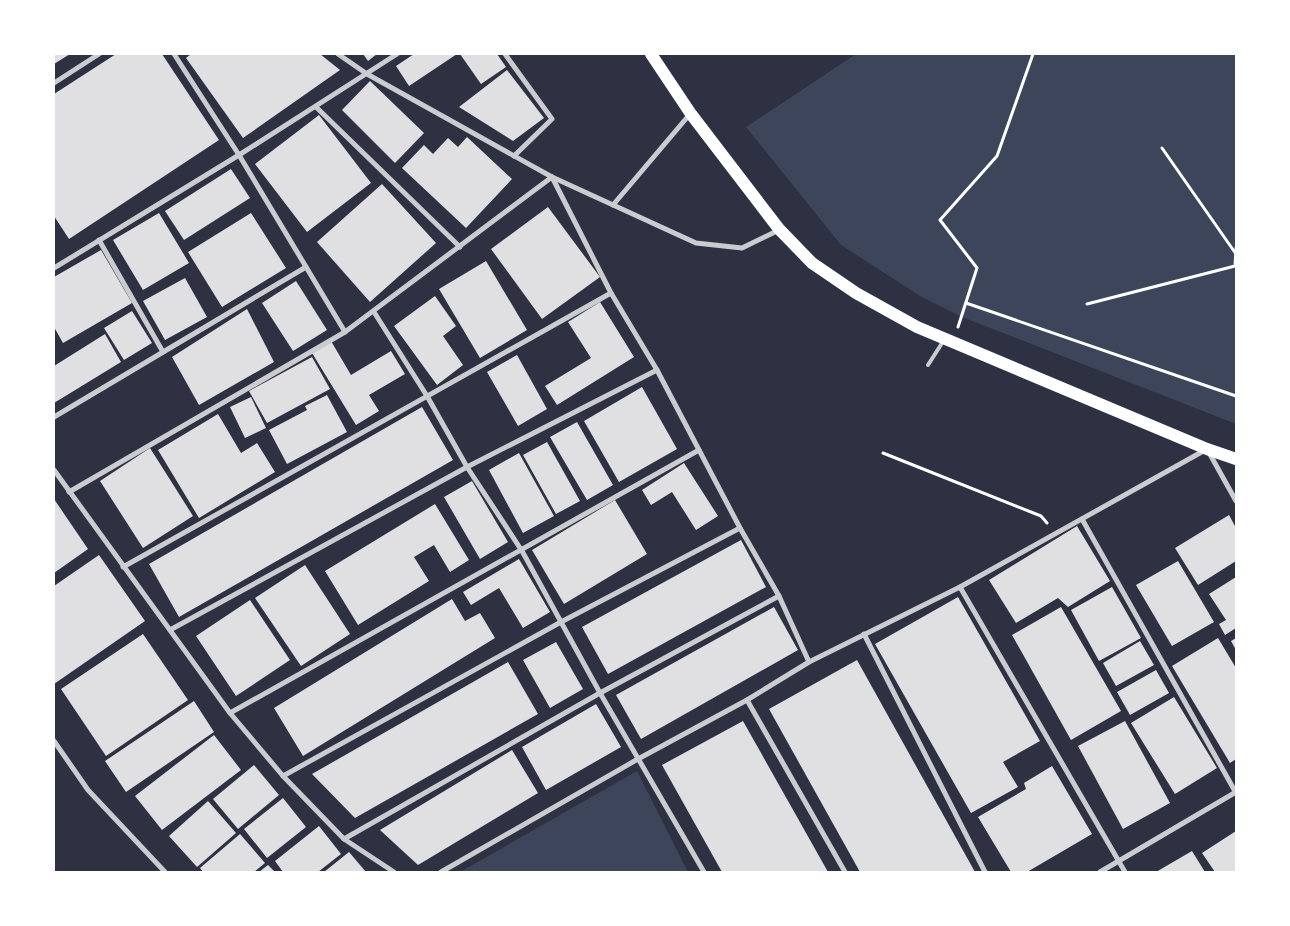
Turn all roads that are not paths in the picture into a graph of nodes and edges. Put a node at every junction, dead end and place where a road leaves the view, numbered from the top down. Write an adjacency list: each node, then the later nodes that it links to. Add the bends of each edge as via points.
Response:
1 (99, 54): 8 (street)
2 (174, 54): 11 (street)
3 (338, 54): 7 (street)
4 (397, 54): 7 (street)
5 (504, 54): 12 (street, via 552,119)
6 (651, 54): 10 (main road)
7 (367, 74): 9 (street); 12 (street)
8 (54, 83)
9 (316, 106): 11 (street); 17 (street)
10 (690, 114): 14 (street); 15 (main road)
11 (239, 155): 16 (street); 19 (street)
12 (514, 156): 13 (street)
13 (552, 177): 14 (street); 17 (street); 20 (street)
14 (612, 204): 15 (street, via 696,243 742,248)
15 (779, 229): 23 (main road, via 812,263 856,293 917,327)
16 (100, 240): 18 (street); 24 (street)
17 (460, 248): 21 (street)
18 (54, 268)
19 (306, 268): 22 (street); 24 (street)
20 (611, 293): 26 (street); 27 (street)
21 (374, 312): 22 (street); 27 (street)
22 (345, 332): 34 (street)
23 (948, 340): 25 (lane); 29 (main road)
24 (163, 352): 28 (street)
25 (928, 365)
26 (657, 370): 30 (street); 32 (street)
27 (427, 396): 32 (street); 39 (street)
28 (54, 417)
29 (1207, 449): 31 (main road); 35 (street); 36 (street)
30 (698, 450): 37 (street); 38 (street)
31 (1236, 459)
32 (467, 466): 38 (street); 43 (street)
33 (54, 470): 34 (street)
34 (69, 492): 39 (street)
35 (1236, 501)
36 (1082, 519): 40 (street); 52 (street)
37 (740, 528): 41 (street); 42 (street)
38 (522, 551): 42 (street); 48 (street)
39 (122, 567): 43 (street)
40 (960, 586): 44 (street); 54 (street)
41 (779, 596): 45 (street); 46 (street)
42 (561, 622): 46 (street); 51 (street)
43 (170, 630): 48 (street)
44 (864, 634): 45 (street); 60 (street)
45 (809, 662): 47 (street)
46 (600, 693): 50 (street); 53 (street)
47 (747, 700): 50 (street); 59 (street)
48 (230, 713): 51 (street)
49 (54, 741): 55 (street, via 88,790)
50 (638, 759): 57 (street); 58 (street)
51 (283, 776): 53 (street)
52 (1236, 792): 54 (street)
53 (344, 839): 56 (street)
54 (1118, 861): 61 (street); 62 (street)
55 (164, 872)
56 (394, 872)
57 (441, 872)
58 (704, 872)
59 (844, 872)
60 (985, 872)
61 (1100, 872)
62 (1125, 872)

